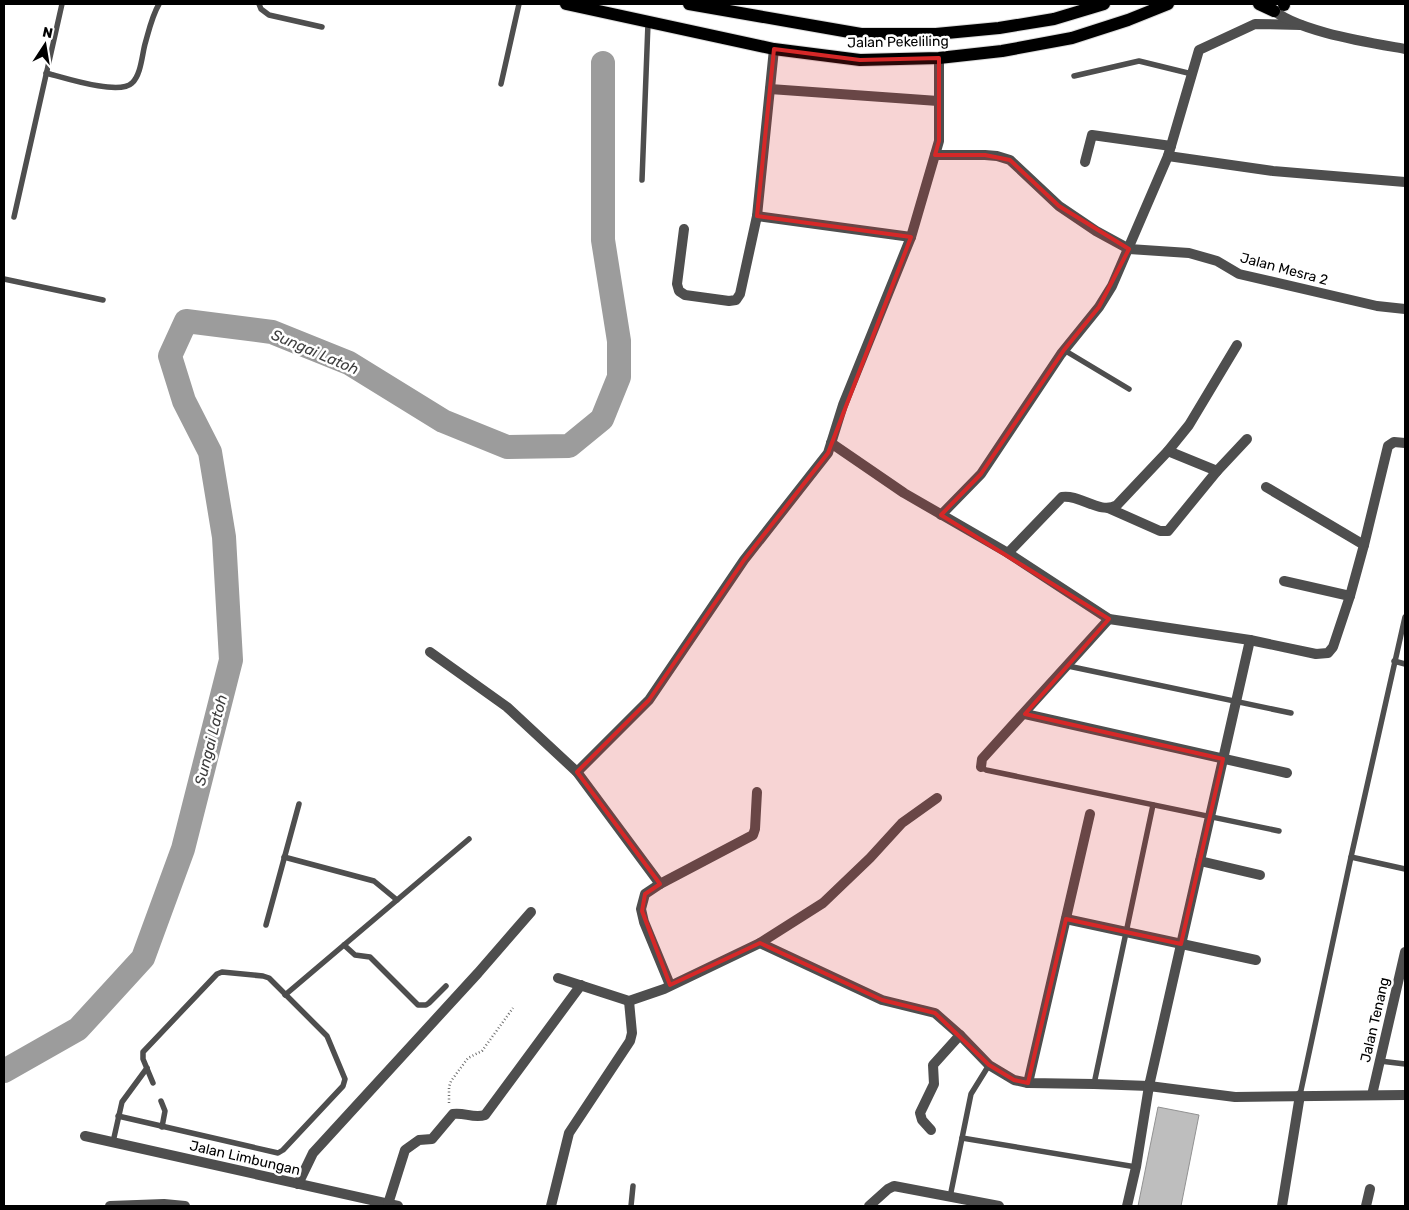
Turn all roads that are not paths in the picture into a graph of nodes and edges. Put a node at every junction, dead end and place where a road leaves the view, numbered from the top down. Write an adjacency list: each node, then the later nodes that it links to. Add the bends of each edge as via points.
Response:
1 (62, 4): 17 (lane)
2 (159, 4): 17 (lane, via 137,75 130,85 122,88 94,85)
3 (259, 4): 13 (lane, via 270,16)
4 (519, 4): 20 (lane)
5 (566, 4): 11 (main road, Jalan Pekeliling)
6 (689, 4): 7 (main road, Jalan Pekeliling, via 861,34 936,34 999,28 1054,19)
7 (1104, 4)
8 (1168, 4): 16 (main road, Jalan Pekeliling, via 1072,38)
9 (1259, 4): 10 (main road)
10 (1278, 6): 12 (street)
11 (648, 20): 14 (main road, Jalan Pekeliling); 26 (lane)
12 (1299, 23): 15 (street, via 1328,34); 18 (street, via 1255,24 1201,48)
13 (322, 27)
14 (774, 49): 16 (main road, Jalan Pekeliling, via 860,60); 21 (street)
15 (1405, 50)
16 (939, 58): 22 (street)
17 (46, 73): 29 (lane)
18 (1192, 74): 19 (lane, via 1139,61); 23 (street)
19 (1074, 76)
20 (501, 84)
21 (770, 89): 22 (street); 28 (street)
22 (938, 101): 24 (street, via 939,141)
23 (1170, 151): 25 (street, via 1092,134); 27 (street, via 1273,171); 32 (street)
24 (934, 155): 31 (street); 32 (street, via 998,156 1010,160 1059,206)
25 (1085, 162)
26 (642, 180)
27 (1405, 182)
28 (757, 216): 30 (street, via 740,294 733,301 685,295 678,291); 31 (street)
29 (14, 217)
30 (684, 229)
31 (911, 237): 40 (street)
32 (1129, 249): 35 (street, Jalan Mesra 2, via 1189,253 1217,261 1240,274 1377,306); 37 (street, via 1099,307)
33 (4, 279): 34 (lane)
34 (103, 300)
35 (1405, 309)
36 (1237, 345): 42 (street, via 1189,425)
37 (1064, 350): 38 (lane); 46 (street, via 981,474)
38 (1129, 389)
39 (1247, 439): 43 (street)
40 (831, 442): 46 (street); 63 (street, via 828,453 744,560 650,700)
41 (1405, 443): 47 (street, via 1390,443 1386,449)
42 (1168, 451): 43 (street); 45 (street, via 1117,505)
43 (1217, 471): 45 (street, via 1168,531 1160,531)
44 (1266, 487): 47 (street)
45 (1108, 508): 48 (street, via 1062,497)
46 (941, 515): 48 (street)
47 (1364, 545): 50 (street)
48 (1008, 553): 52 (street)
49 (1284, 581): 50 (street)
50 (1350, 596): 53 (street, via 1333,647 1328,653 1316,654)
51 (1405, 617): 55 (lane)
52 (1109, 619): 53 (street); 57 (street)
53 (1250, 640): 58 (street)
54 (430, 652): 63 (street, via 507,708)
55 (1394, 661): 56 (lane); 73 (lane)
56 (1405, 664)
57 (1068, 666): 58 (lane); 60 (street)
58 (1236, 701): 59 (lane); 61 (street)
59 (1290, 713)
60 (1025, 714): 61 (street); 62 (street, via 982,759)
61 (1223, 759): 64 (street); 70 (street)
62 (981, 767): 68 (lane)
63 (576, 772): 78 (street)
64 (1288, 773)
65 (757, 792): 78 (street, via 753,835)
66 (936, 798): 84 (street, via 902,823 823,903)
67 (300, 804): 74 (lane)
68 (1153, 805): 70 (lane); 83 (lane)
69 (1090, 814): 81 (street)
70 (1210, 817): 71 (lane); 75 (street)
71 (1279, 831)
72 (469, 839): 79 (lane)
73 (1351, 857): 76 (lane); 104 (lane)
74 (284, 858): 79 (lane, via 374,881); 82 (lane)
75 (1200, 861): 77 (street); 85 (street)
76 (1405, 869)
77 (1260, 875)
78 (660, 884): 91 (street, via 645,894 642,912)
79 (397, 900): 86 (lane)
80 (531, 912): 115 (street, via 313,1153)
81 (1066, 919): 83 (street); 101 (street)
82 (266, 925)
83 (1126, 932): 85 (street); 102 (lane)
84 (760, 943): 91 (street); 95 (street, via 882,1000 935,1013)
85 (1182, 944): 88 (street); 103 (street)
86 (344, 945): 92 (lane, via 355,955 374,960 418,1004 429,1003); 93 (lane)
87 (1405, 952): 96 (street, Jalan Tenang)
88 (1256, 960)
89 (558, 978): 90 (street)
90 (581, 985): 94 (street); 120 (street, via 487,1113 478,1117 456,1113 432,1139 419,1140 405,1150)
91 (670, 985): 94 (street)
92 (446, 986)
93 (285, 994): 99 (lane, via 265,976 219,973 145,1049 143,1056); 109 (lane, via 327,1036 345,1079 343,1086 284,1150 274,1153)
94 (629, 1001): 123 (street, via 630,1041 569,1133)
95 (960, 1035): 98 (street); 110 (street, via 932,1068 934,1084 920,1113)
96 (1380, 1061): 97 (lane); 105 (street, Jalan Tenang)
97 (1405, 1064)
98 (988, 1065): 101 (street, via 1014,1080); 112 (lane, via 972,1094)
99 (147, 1068): 100 (lane); 108 (lane, via 122,1102)
100 (153, 1083)
101 (1028, 1083): 102 (street)
102 (1094, 1084): 103 (street)
103 (1149, 1086): 104 (street, via 1235,1097); 114 (street)
104 (1300, 1095): 105 (street); 128 (street)
105 (1372, 1095): 106 (street)
106 (1405, 1095)
107 (161, 1101): 109 (lane, via 165,1111)
108 (118, 1116): 109 (lane); 113 (lane)
109 (162, 1127)
110 (931, 1130)
111 (85, 1136): 113 (street, Jalan Limbungan)
112 (962, 1138): 114 (lane); 118 (lane)
113 (113, 1142): 115 (street, Jalan Limbungan)
114 (1136, 1167): 127 (street)
115 (298, 1184): 119 (street, Jalan Limbungan)
116 (633, 1186): 124 (lane)
117 (1370, 1188): 129 (street)
118 (950, 1198): 125 (street, via 894,1186); 126 (street)
119 (371, 1203): 120 (street, Jalan Limbungan)
120 (393, 1205)
121 (110, 1206): 122 (street)
122 (184, 1206)
123 (551, 1206)
124 (631, 1206)
125 (868, 1206)
126 (999, 1206)
127 (1127, 1206)
128 (1282, 1206)
129 (1366, 1206)

